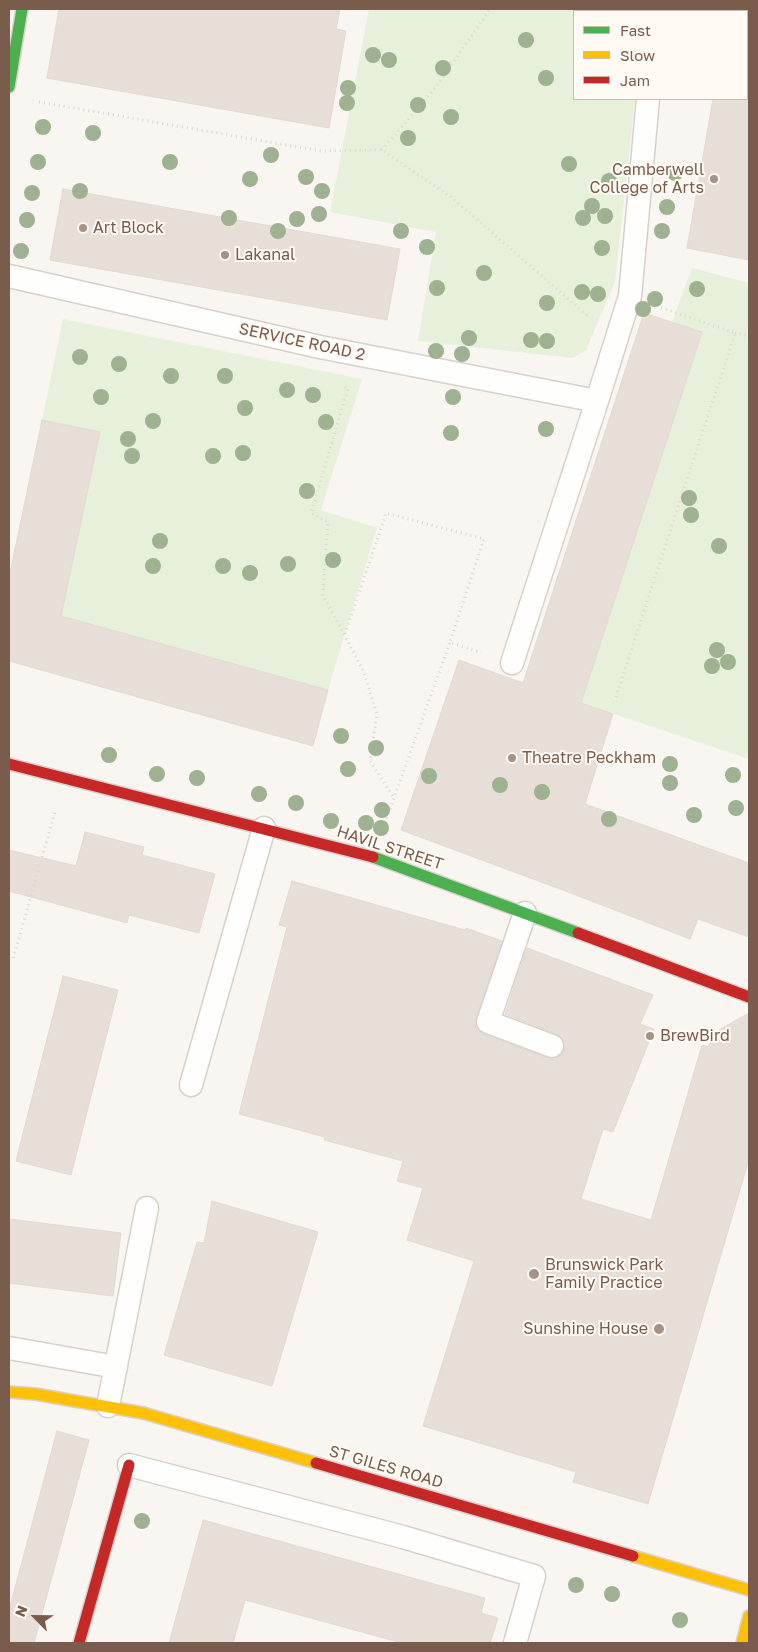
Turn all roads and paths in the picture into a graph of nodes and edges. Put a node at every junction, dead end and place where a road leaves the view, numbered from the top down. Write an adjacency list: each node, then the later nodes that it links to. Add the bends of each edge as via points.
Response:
1 (22, 9): 3 (main road)
2 (490, 9): 6 (path, via 439,82)
3 (9, 87)
4 (648, 100): 8 (lane)
5 (38, 102): 6 (path, via 321,151)
6 (382, 150): 11 (path, via 451,197)
7 (9, 276): 13 (lane, SERVICE ROAD 2, via 320,347)
8 (630, 296): 9 (path); 11 (lane)
9 (735, 332): 10 (path); 17 (path)
10 (749, 336)
11 (616, 341): 13 (lane)
12 (341, 386): 14 (path, via 348,388 311,513 328,522 323,595)
13 (598, 400): 16 (lane)
14 (345, 635): 15 (path, via 386,513 484,539); 20 (path, via 364,672 377,715 370,761)
15 (450, 642): 16 (path); 20 (path)
16 (512, 664)
17 (616, 697)
18 (9, 764): 19 (main road, HAVIL STREET)
19 (64, 779): 21 (main road, HAVIL STREET); 24 (path, via 13,959)
20 (394, 798): 22 (path)
21 (264, 828): 22 (main road, HAVIL STREET); 27 (lane)
22 (373, 857): 23 (main road, HAVIL STREET)
23 (525, 913): 25 (main road, HAVIL STREET); 26 (lane, via 488,1022)
24 (9, 959)
25 (749, 997)
26 (552, 1046)
27 (191, 1085)
28 (147, 1208): 30 (lane)
29 (9, 1348): 30 (lane)
30 (116, 1368): 32 (lane)
31 (9, 1392): 32 (main road, ST GILES ROAD)
32 (108, 1406): 34 (main road, ST GILES ROAD, via 186,1425)
33 (129, 1465): 36 (main road); 37 (lane, via 403,1537 534,1576)
34 (749, 1590)
35 (749, 1616): 38 (main road)
36 (79, 1643)
37 (515, 1643)
38 (742, 1643)

